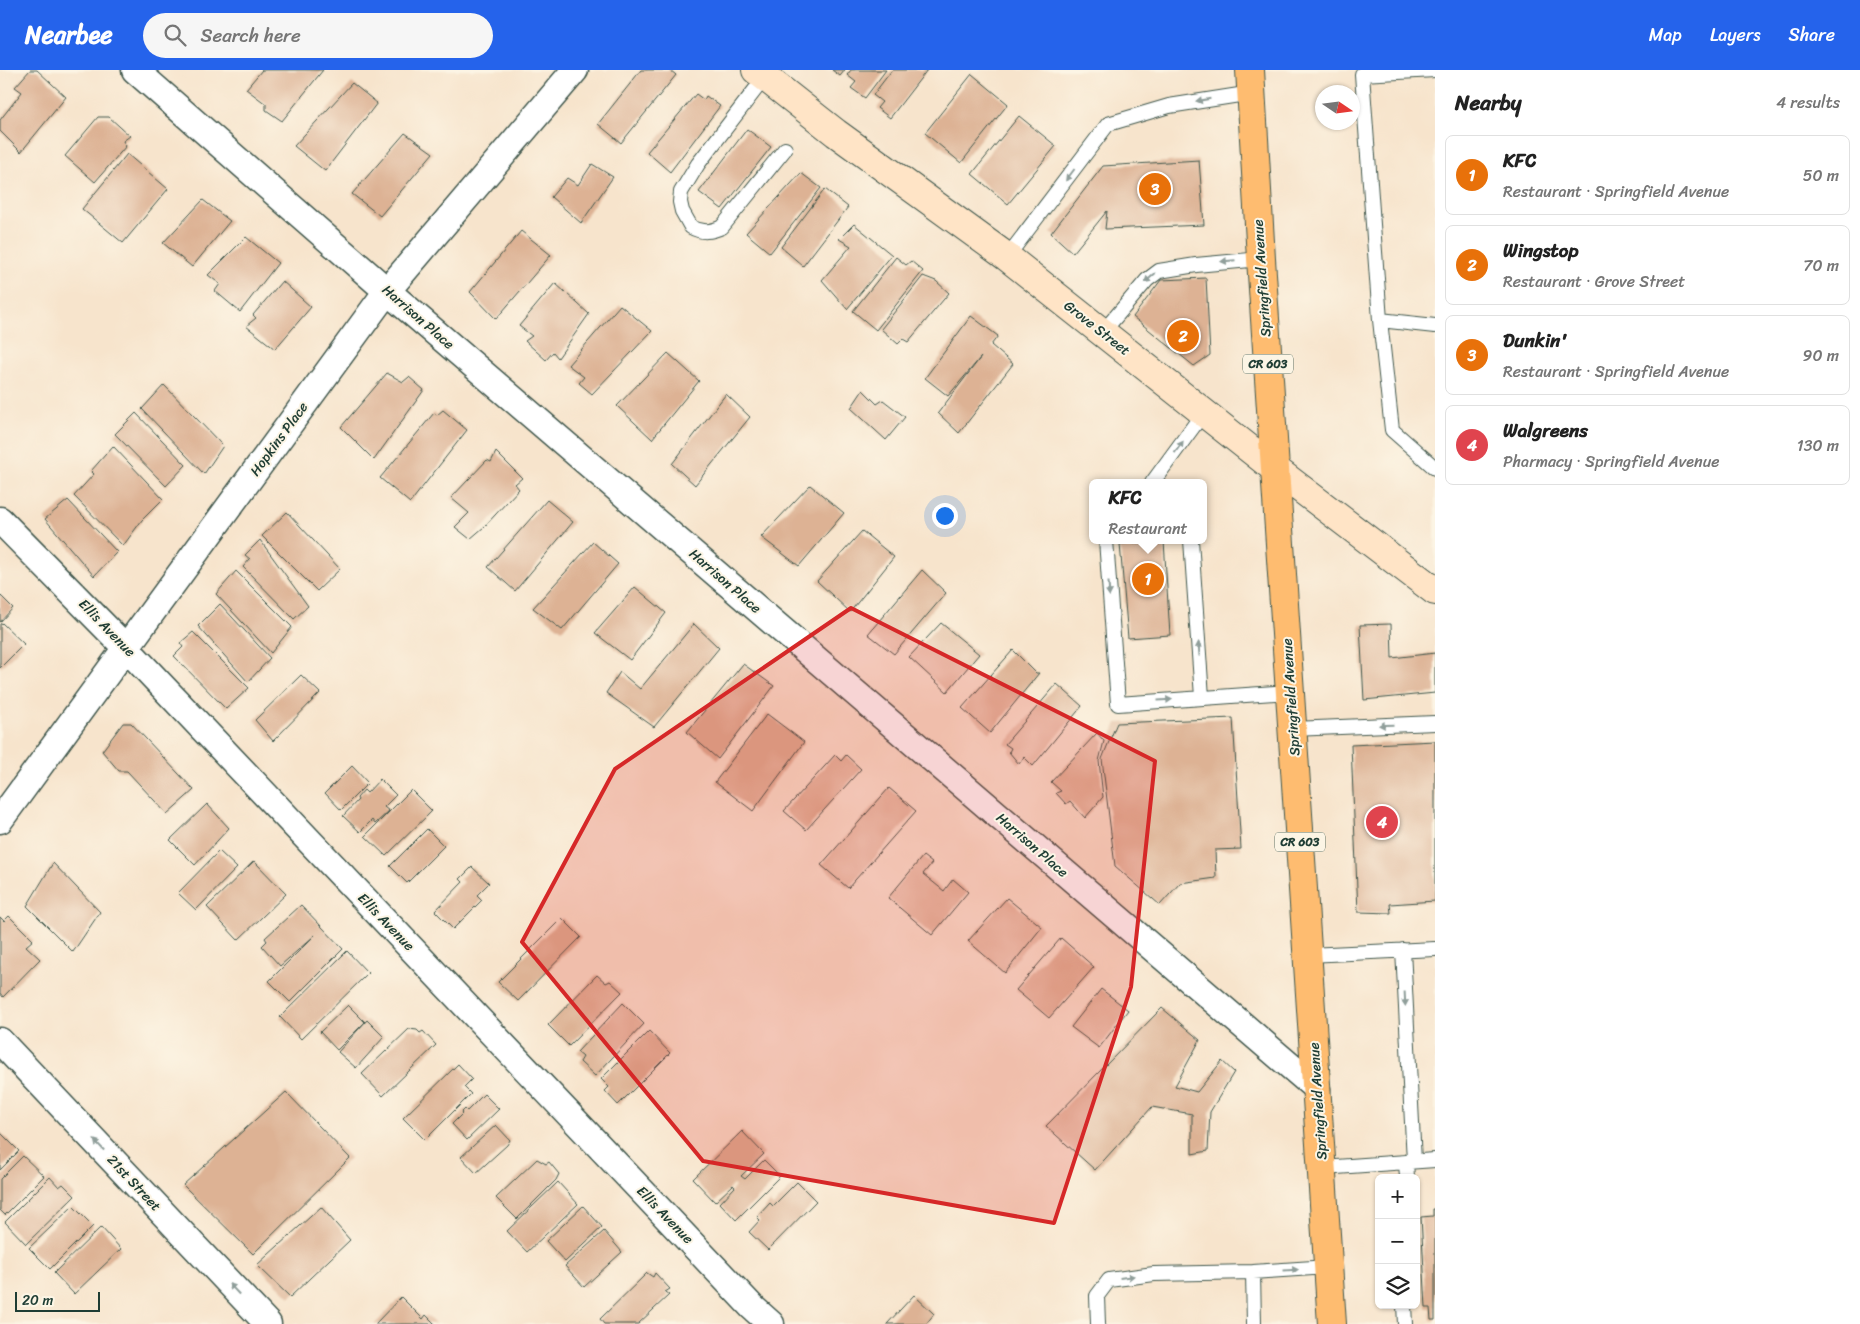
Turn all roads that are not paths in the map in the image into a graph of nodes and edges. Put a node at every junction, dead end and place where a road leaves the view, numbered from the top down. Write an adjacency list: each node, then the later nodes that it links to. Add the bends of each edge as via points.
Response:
1 (135, 70): 9 (street, Harrison Place)
2 (575, 70): 9 (street, Hopkins Place)
3 (1435, 70): 10 (lane, via 1362,74)
4 (761, 74): 6 (lane, via 681,192 682,211 691,227 704,232 722,227); 7 (main road, Grove Street, via 836,133)
5 (1251, 81): 7 (lane, one-way to 7, via 1108,124); 8 (main road, Springfield Avenue / CR 603)
6 (785, 149)
7 (1007, 257): 12 (main road, Grove Street)
8 (1260, 258): 12 (lane, one-way to 12, via 1159,271 1147,280); 15 (main road, Springfield Avenue / CR 603)
9 (387, 291): 21 (street, Hopkins Place); 31 (street, Harrison Place)
10 (1380, 320): 11 (lane); 14 (lane, via 1392,430)
11 (1435, 326)
12 (1102, 332): 13 (main road, Grove Street)
13 (1204, 412): 15 (main road, Grove Street); 16 (lane, one-way to 13)
14 (1435, 468)
15 (1276, 469): 20 (main road, Grove Street); 22 (main road, Springfield Avenue / CR 603)
16 (1155, 479)
17 (0, 520): 21 (street, Ellis Avenue)
18 (1106, 544): 23 (lane, one-way to 23, via 1118,704)
19 (1191, 544): 23 (lane, one-way to 19)
20 (1435, 591)
21 (126, 648): 26 (street, Hopkins Place); 39 (street, Ellis Avenue)
22 (1290, 692): 23 (lane); 25 (main road, Springfield Avenue / CR 603)
23 (1202, 697)
24 (1435, 724): 25 (lane, one-way to 25)
25 (1293, 729): 29 (main road, Springfield Avenue / CR 603)
26 (0, 820)
27 (1435, 949): 28 (lane)
28 (1403, 950): 29 (lane); 33 (lane, one-way to 33)
29 (1308, 955): 31 (main road, Springfield Avenue / CR 603)
30 (0, 1041): 40 (street, 21st Street, one-way to 30)
31 (1317, 1089): 34 (main road, Springfield Avenue / CR 603)
32 (1435, 1160): 33 (lane)
33 (1410, 1162): 34 (lane); 35 (lane)
34 (1322, 1168): 36 (main road, Springfield Avenue / CR 603)
35 (1408, 1174)
36 (1328, 1267): 37 (lane, one-way to 36); 44 (main road, Springfield Avenue / CR 603)
37 (1253, 1272): 42 (lane, one-way to 37, via 1097,1296 1108,1280 1154,1274); 43 (lane)
38 (1404, 1309): 45 (lane)
39 (745, 1315): 41 (street, Ellis Avenue)
40 (268, 1324)
41 (771, 1324)
42 (1098, 1324)
43 (1254, 1324)
44 (1332, 1324)
45 (1405, 1324)

